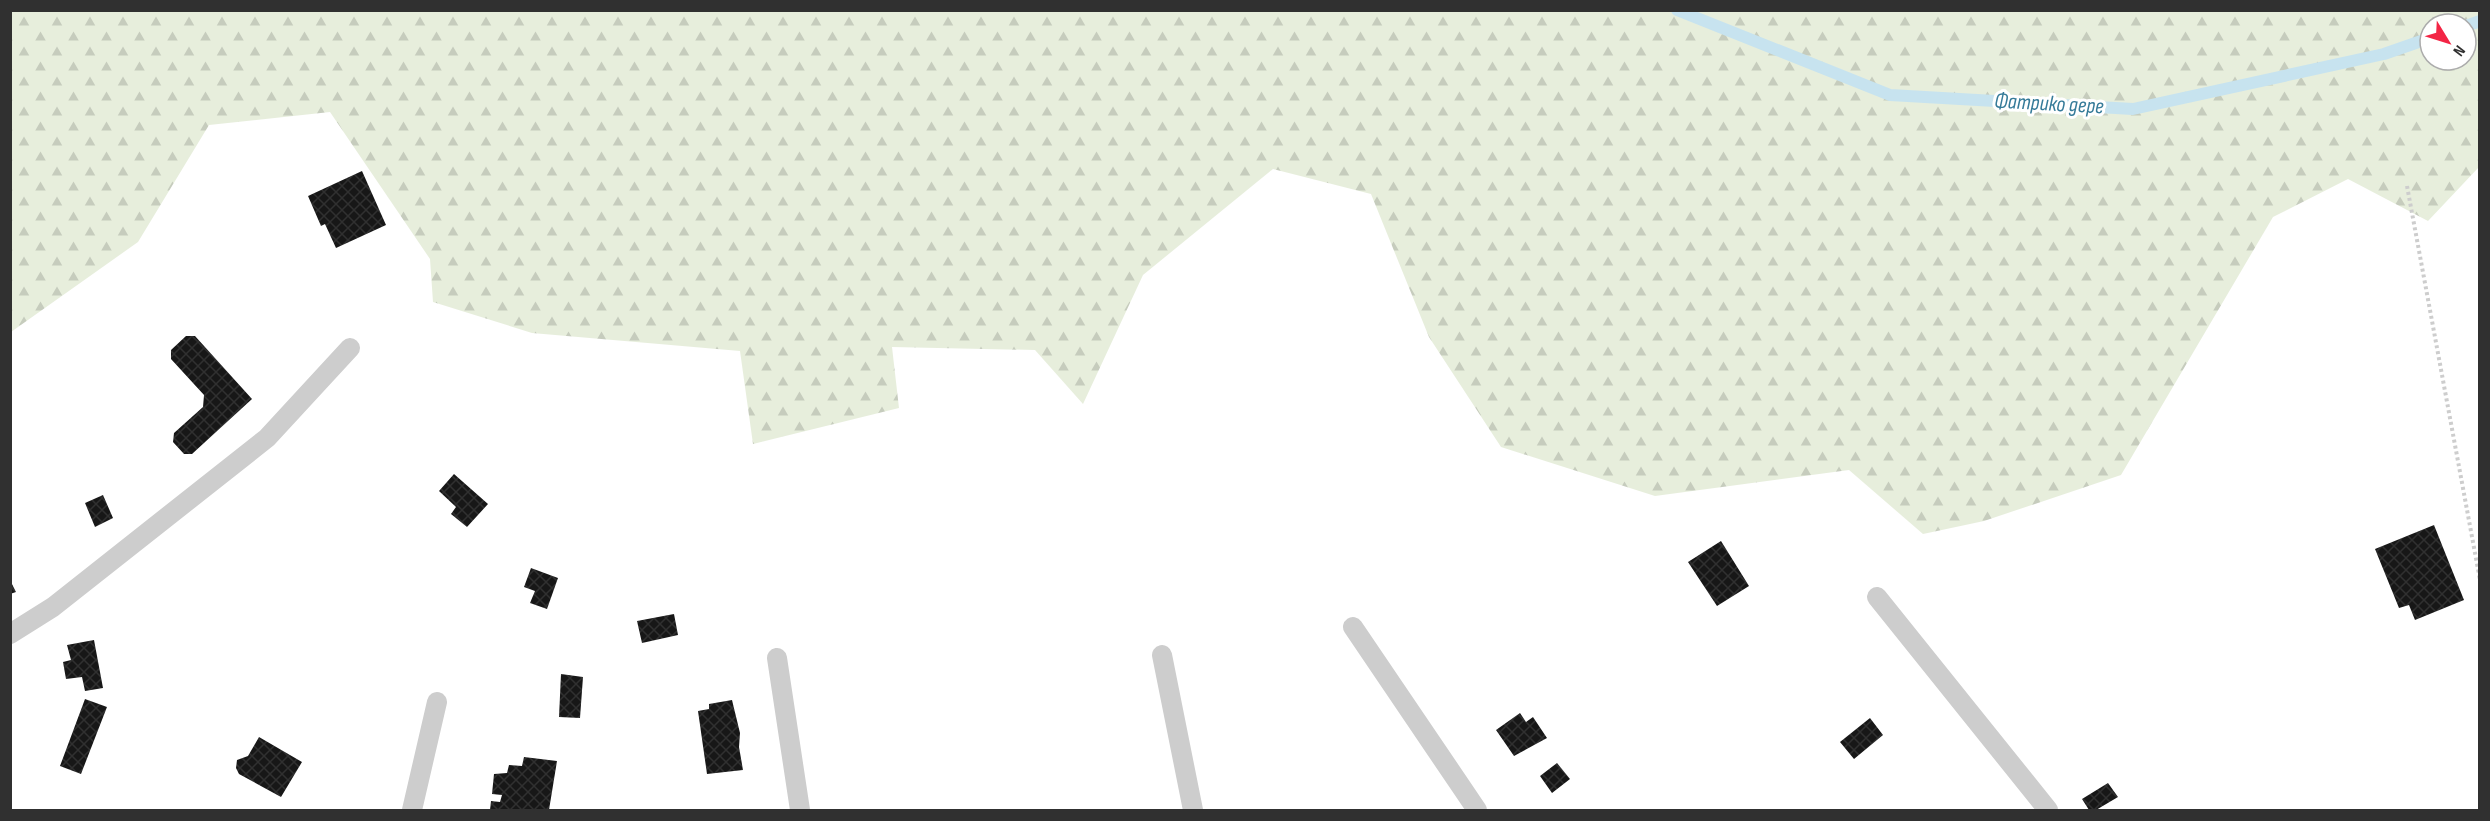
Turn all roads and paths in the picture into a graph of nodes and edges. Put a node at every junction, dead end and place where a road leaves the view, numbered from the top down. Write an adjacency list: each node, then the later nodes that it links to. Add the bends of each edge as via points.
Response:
1 (2407, 186): 3 (path)
2 (350, 348): 6 (lane, via 267,438 53,607)
3 (2480, 580)
4 (1876, 597): 14 (lane)
5 (1353, 627): 13 (lane)
6 (10, 634)
7 (1162, 655): 12 (lane)
8 (777, 658): 11 (lane)
9 (437, 702): 10 (lane)
10 (412, 810)
11 (800, 810)
12 (1193, 810)
13 (1477, 810)
14 (2049, 810)

